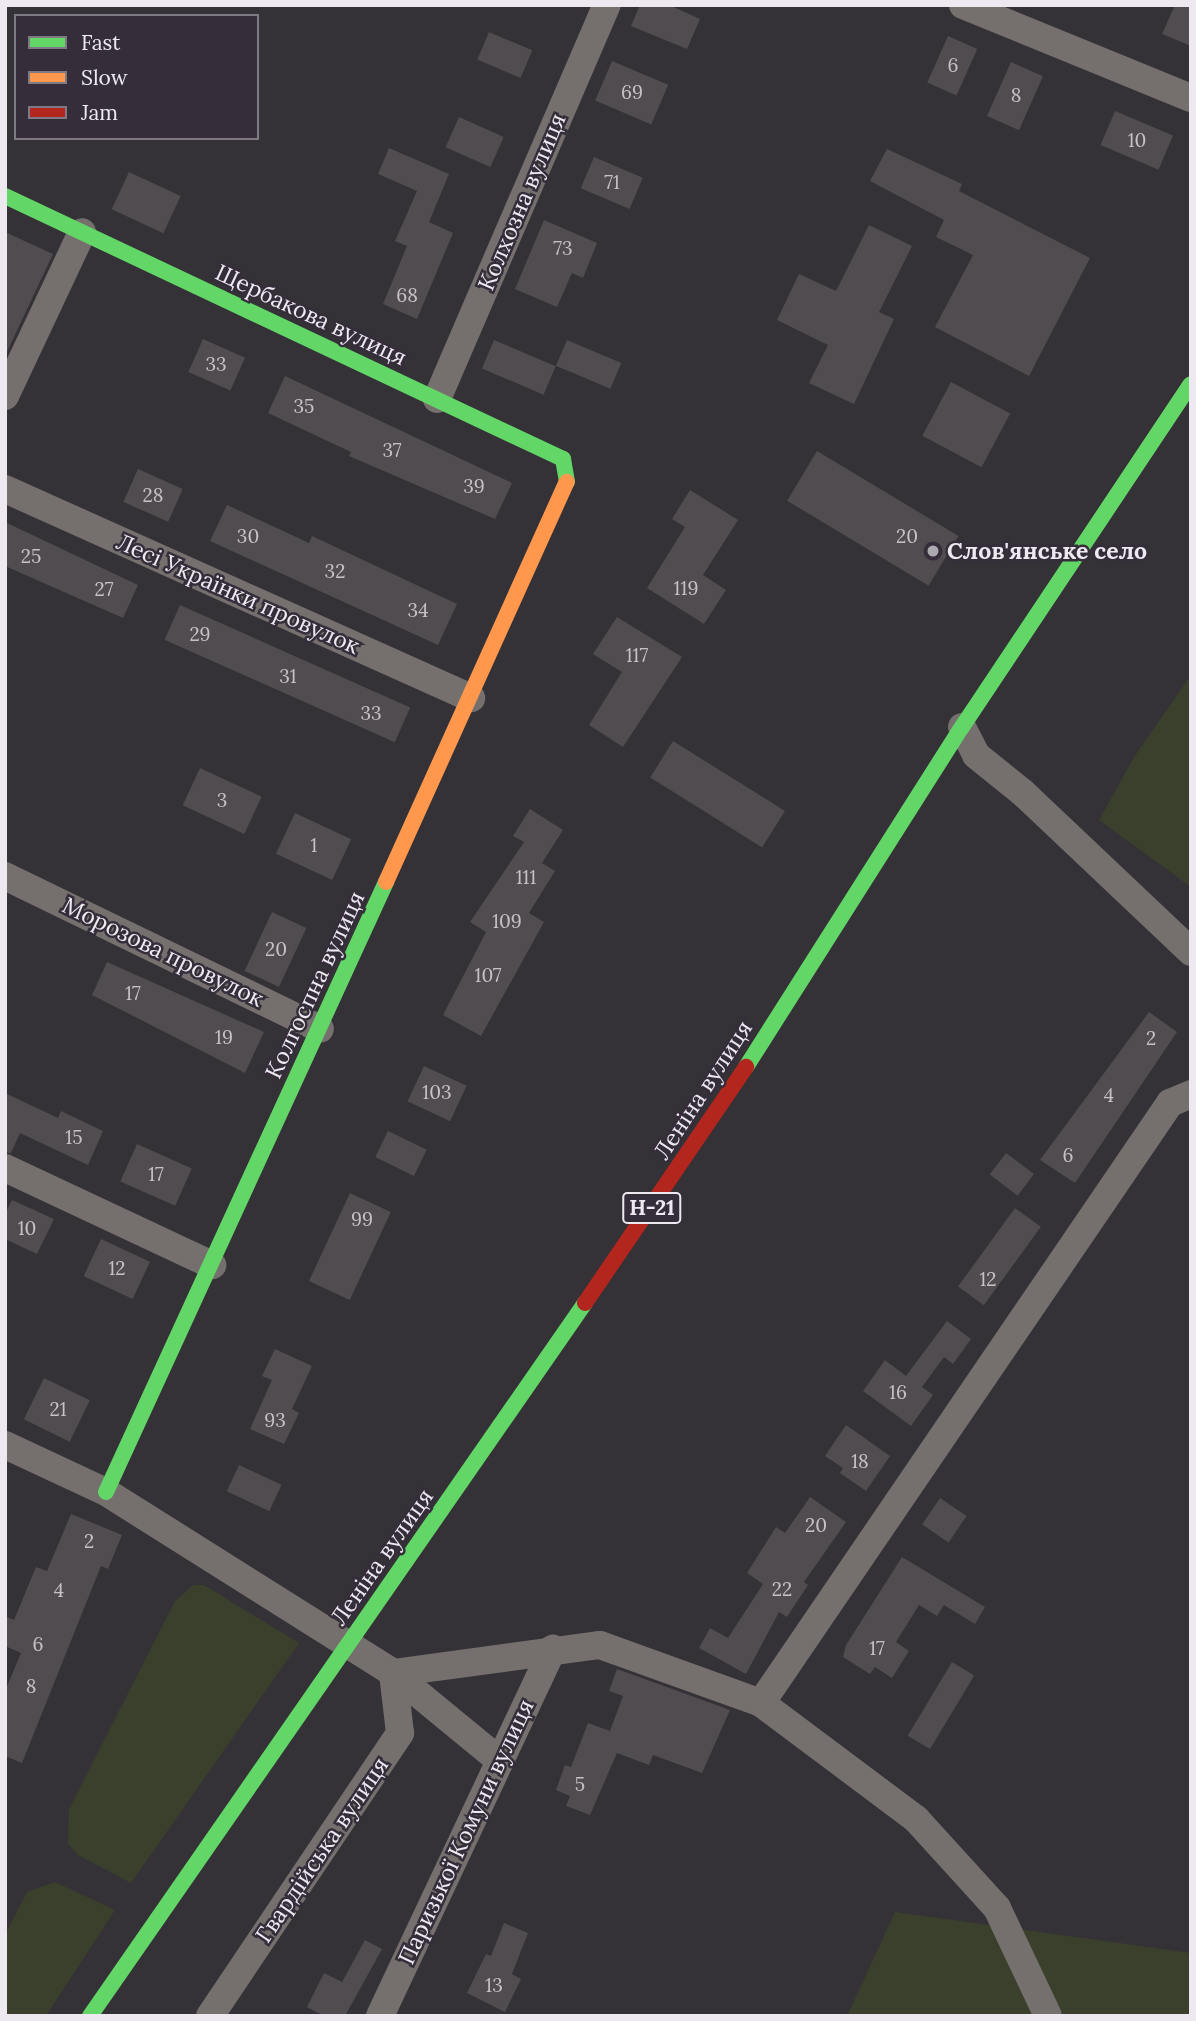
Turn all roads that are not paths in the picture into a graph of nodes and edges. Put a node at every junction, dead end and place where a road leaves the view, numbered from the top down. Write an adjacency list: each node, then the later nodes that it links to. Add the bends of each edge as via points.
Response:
1 (607, 5): 8 (street, Колхозна вулиця)
2 (963, 5): 3 (street)
3 (1191, 98)
4 (5, 196): 5 (main road, Щербакова вулиця)
5 (82, 232): 7 (street); 8 (main road, Щербакова вулиця)
6 (1191, 384): 12 (main road, Леніна вулиця / Н-21)
7 (5, 396)
8 (437, 399): 10 (main road, Щербакова вулиця, via 563,459 569,475)
9 (5, 489): 11 (street, Лесі Українки провулок)
10 (564, 495): 11 (main road, Колгоспна вулиця)
11 (471, 698): 15 (main road, Колгоспна вулиця)
12 (962, 727): 14 (street, via 976,755 1022,792); 21 (main road, Леніна вулиця / Н-21, via 705,1130)
13 (5, 876): 15 (street, Морозова провулок)
14 (1191, 952)
15 (320, 1028): 18 (main road, Колгоспна вулиця)
16 (1191, 1094): 24 (street, via 1170,1103)
17 (5, 1168): 18 (street)
18 (212, 1265): 20 (main road, Колгоспна вулиця)
19 (5, 1445): 20 (street)
20 (106, 1492): 21 (street)
21 (347, 1647): 23 (street); 26 (main road, Леніна вулиця / Н-21)
22 (553, 1649): 23 (street); 24 (street, via 600,1645); 25 (street, Паризької Комуни вулиця)
23 (393, 1674): 25 (street); 27 (street, Гвардійська вулиця, via 400,1733)
24 (761, 1703): 29 (street, via 916,1819 998,1908)
25 (500, 1761): 28 (street, Паризької Комуни вулиця)
26 (90, 2016)
27 (210, 2016)
28 (380, 2016)
29 (1048, 2016)

